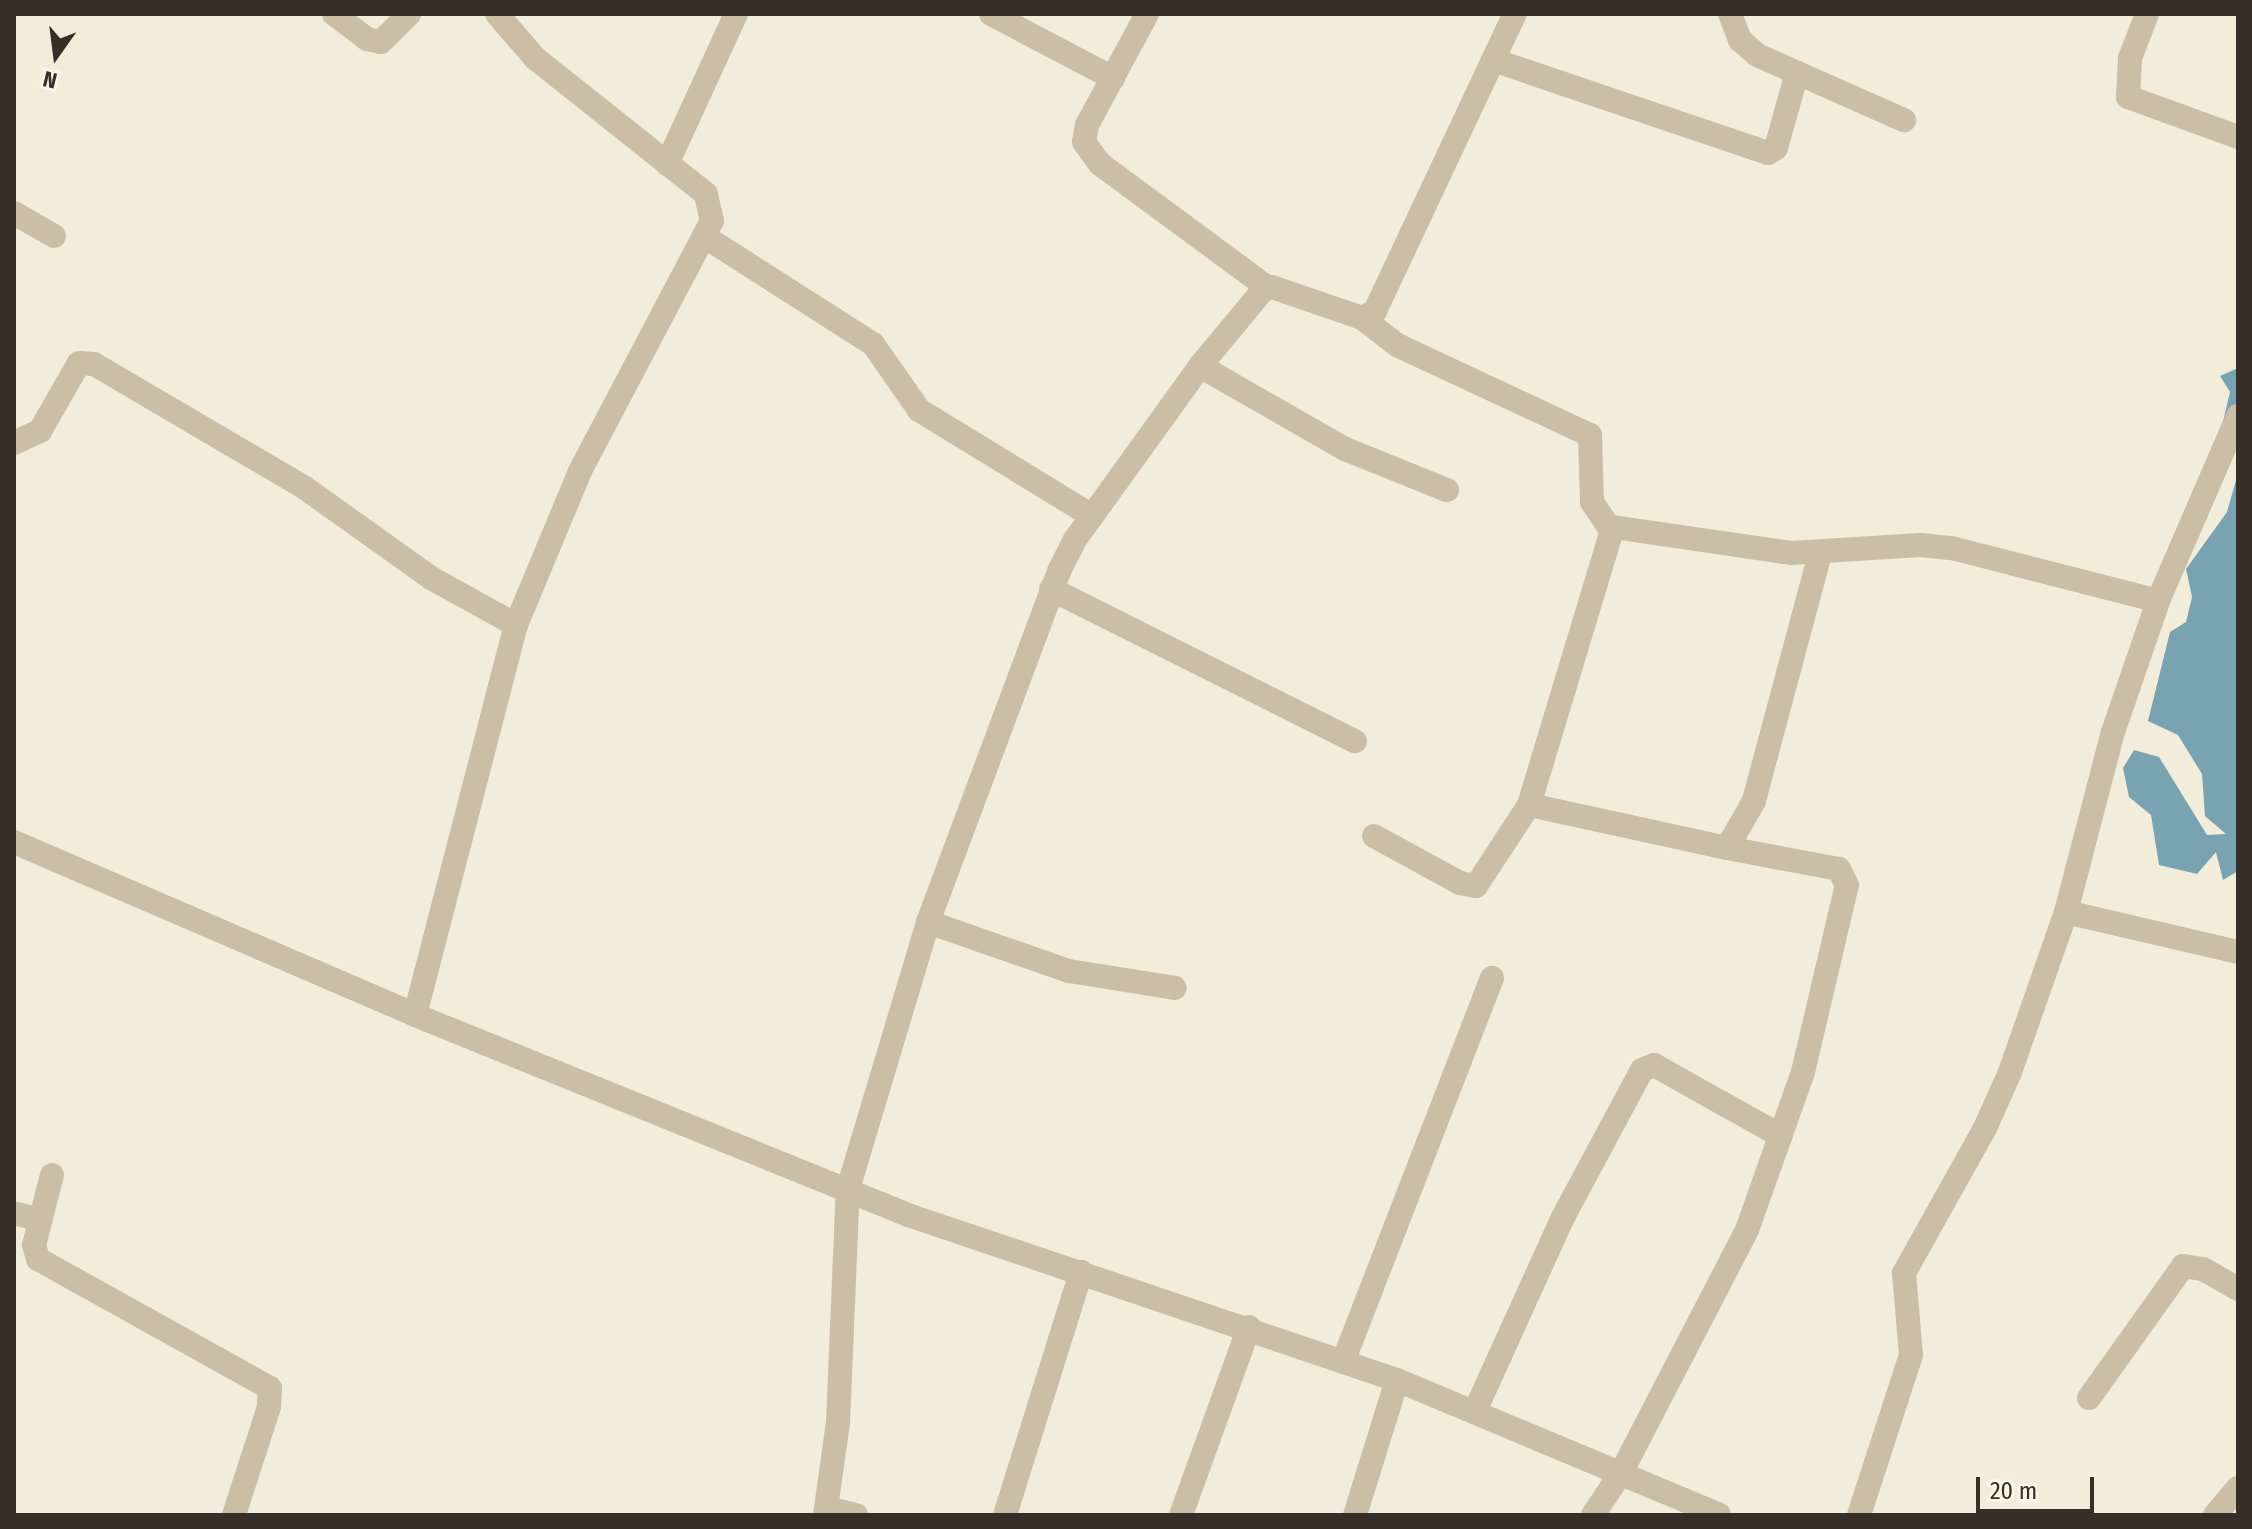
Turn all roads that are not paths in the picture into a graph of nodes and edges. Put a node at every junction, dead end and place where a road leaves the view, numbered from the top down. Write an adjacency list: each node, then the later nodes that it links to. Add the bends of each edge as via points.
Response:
1 (334, 14): 2 (street, via 367,39 381,42)
2 (409, 14)
3 (497, 14): 15 (street, via 535,58)
4 (736, 14): 15 (street)
5 (991, 14): 12 (street)
6 (1147, 14): 12 (street)
7 (1515, 14): 10 (street)
8 (1730, 14): 11 (street, via 1745,46)
9 (2147, 14): 14 (street, via 2130,58 2128,97)
10 (1493, 60): 11 (street, via 1768,153 1776,148); 20 (street, via 1375,311)
11 (1797, 73): 13 (street)
12 (1113, 78): 19 (street, via 1087,125 1090,154)
13 (1904, 120)
14 (2238, 137)
15 (667, 164): 18 (street, via 710,200)
16 (14, 213): 17 (street)
17 (54, 236)
18 (707, 238): 25 (street, via 873,344 919,410); 30 (street, via 580,471)
19 (1268, 288): 20 (street); 21 (street)
20 (1362, 318): 26 (street, via 1397,345 1590,435 1592,502)
21 (1200, 366): 24 (street, via 1345,449); 25 (street)
22 (2238, 416): 29 (street)
23 (14, 443): 30 (street, via 40,431 79,363 94,364 305,488 431,578)
24 (1447, 490)
25 (1092, 516): 28 (street)
26 (1610, 529): 27 (street, via 1618,525); 32 (street)
27 (1820, 554): 29 (street, via 1890,546 1952,548); 35 (street, via 1754,801)
28 (1051, 589): 31 (street); 37 (street)
29 (2158, 601): 36 (street, via 2113,732)
30 (516, 625): 41 (street)
31 (1355, 741)
32 (1529, 805): 33 (street, via 1476,886 1460,883); 35 (street)
33 (1374, 836)
34 (14, 842): 41 (street)
35 (1727, 848): 42 (street, via 1839,869 1846,879 1803,1072)
36 (2066, 912): 38 (street); 64 (street, via 1985,1128 1904,1273 1911,1355)
37 (928, 922): 40 (street, via 1069,971); 44 (street)
38 (2238, 952)
39 (1492, 978): 50 (street)
40 (1175, 988)
41 (415, 1015): 44 (street)
42 (1781, 1136): 53 (street, via 1654,1065 1642,1070 1562,1219); 54 (street, via 1747,1230)
43 (52, 1175): 46 (street)
44 (848, 1189): 47 (street, via 908,1215); 56 (street, via 838,1423)
45 (14, 1213): 46 (street)
46 (40, 1220): 57 (street, via 34,1254 44,1265 270,1388 269,1407)
47 (1081, 1272): 49 (street); 59 (street)
48 (2238, 1289): 52 (street, via 2203,1269 2183,1266)
49 (1249, 1327): 50 (street); 60 (street)
50 (1343, 1362): 51 (street)
51 (1397, 1380): 53 (street); 61 (street)
52 (2089, 1398)
53 (1475, 1411): 54 (street)
54 (1621, 1473): 62 (street); 63 (street)
55 (2238, 1488): 65 (street)
56 (826, 1512): 58 (street)
57 (234, 1515)
58 (856, 1515)
59 (1005, 1515)
60 (1181, 1515)
61 (1355, 1515)
62 (1593, 1515)
63 (1719, 1515)
64 (1859, 1515)
65 (2215, 1515)

